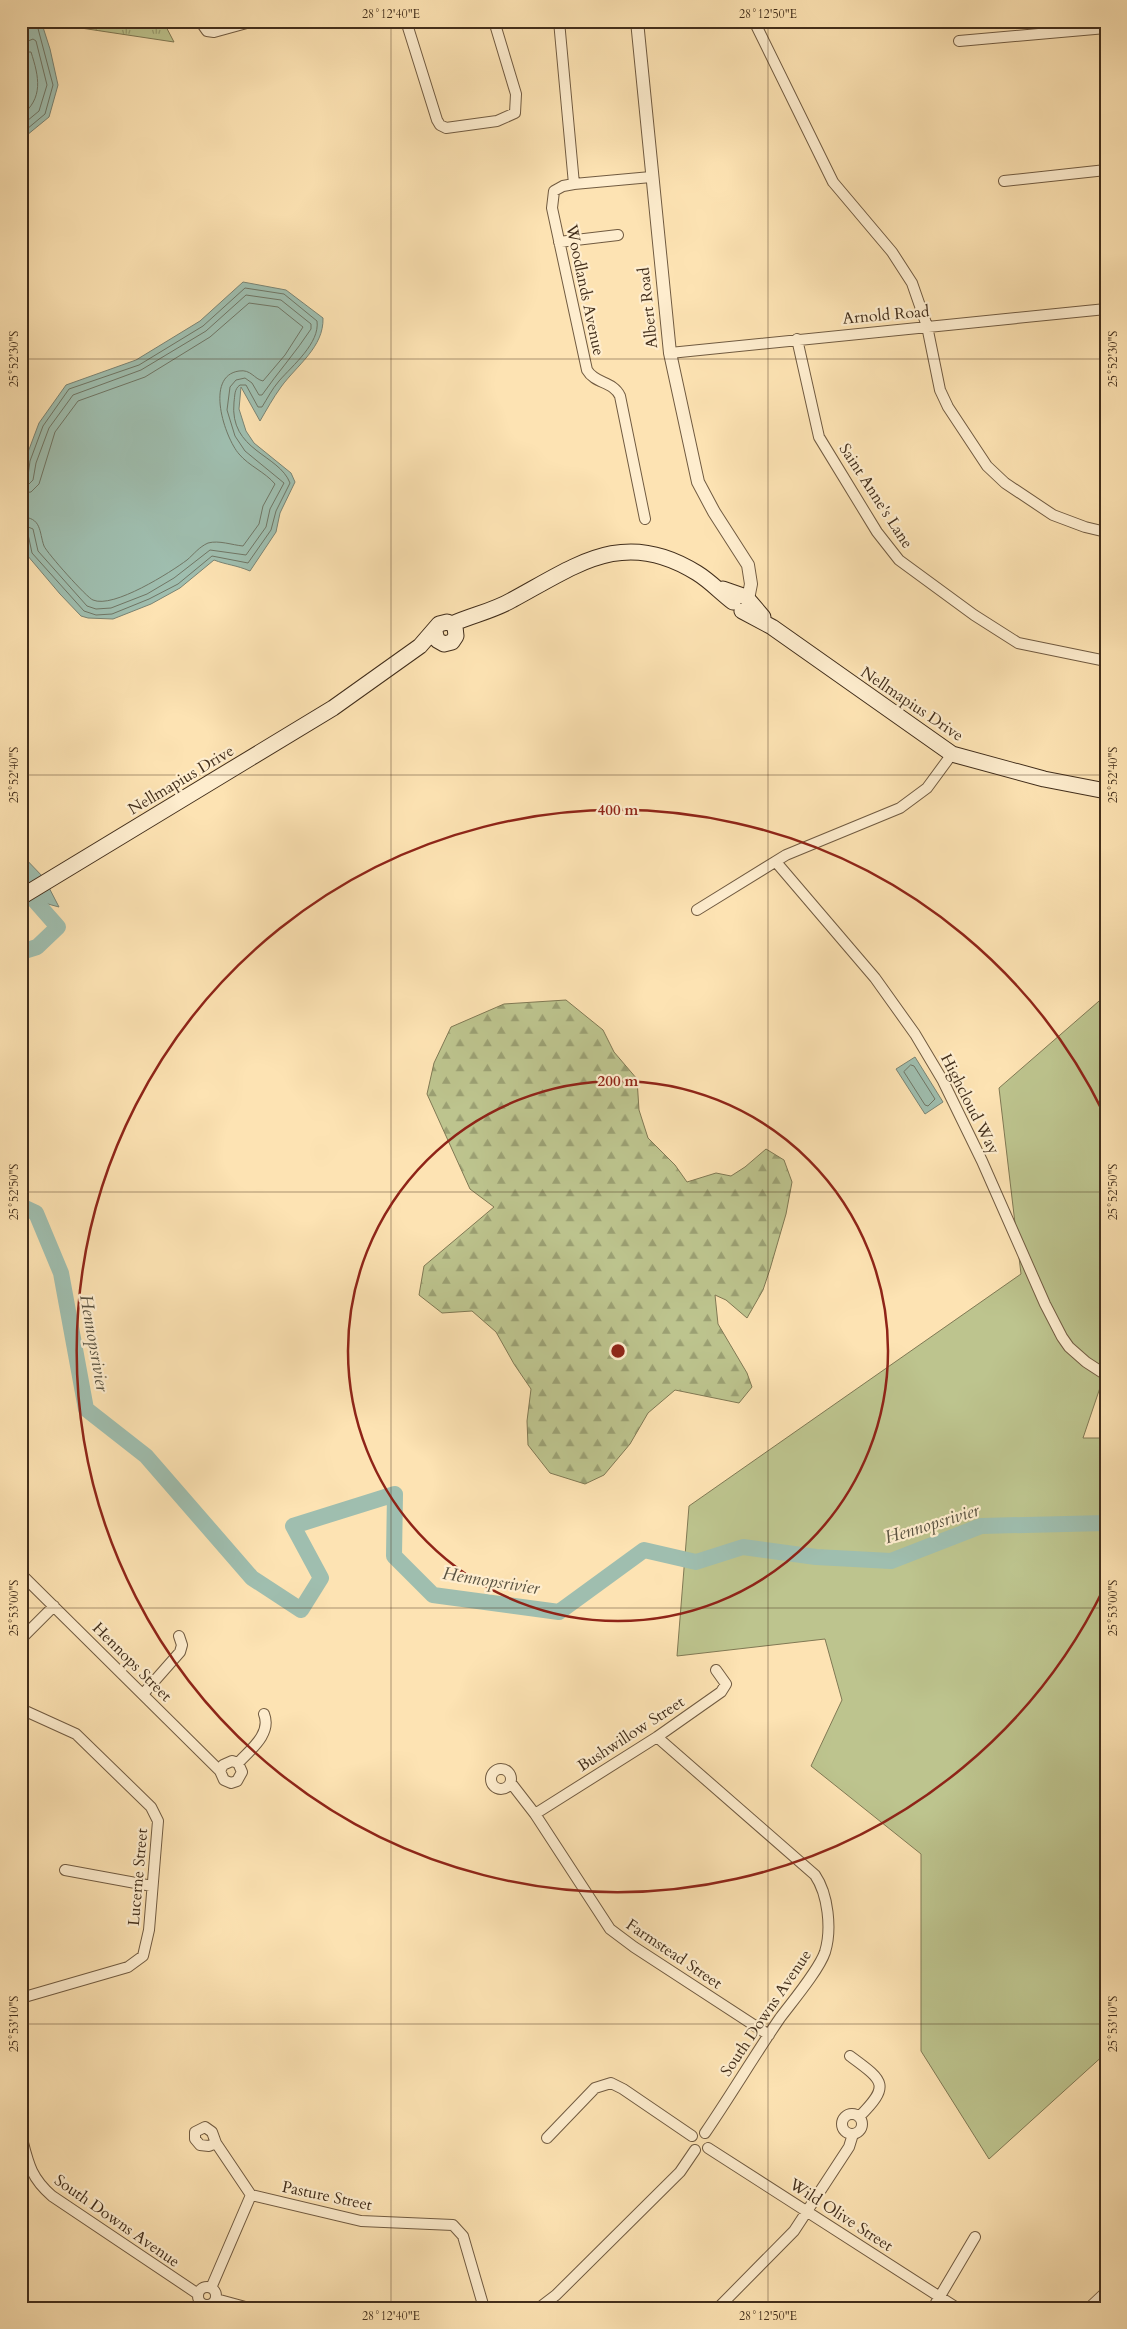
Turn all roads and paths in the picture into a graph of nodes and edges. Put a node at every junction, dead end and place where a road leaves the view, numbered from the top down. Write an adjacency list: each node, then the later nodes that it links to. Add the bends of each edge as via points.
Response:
1 (200, 21): 2 (street, via 207,30 214,32)
2 (254, 21)
3 (406, 21): 4 (street, via 437,120 446,128 497,121 515,113 516,94)
4 (494, 21)
5 (558, 21): 13 (street)
6 (637, 21): 11 (street, Albert Road)
7 (754, 21): 17 (street, via 833,182 880,236 902,268 919,299)
8 (1106, 28): 9 (street)
9 (959, 41)
10 (1106, 170): 12 (street)
11 (651, 177): 13 (street, Woodlands Avenue); 19 (street, Albert Road)
12 (1004, 180)
13 (574, 184): 15 (street, Woodlands Avenue, via 558,188 552,197)
14 (618, 235): 15 (street)
15 (559, 242): 20 (street, Woodlands Avenue, via 587,370 614,388 620,396)
16 (1106, 309): 17 (street, Arnold Road)
17 (927, 326): 18 (street, Arnold Road); 21 (street, via 940,390 987,466 1005,483 1053,515 1085,528)
18 (796, 339): 19 (street, Arnold Road); 23 (street, Saint Anne's Lane, via 819,437 877,532 899,560 1018,643)
19 (670, 353): 22 (street, Albert Road, via 698,482 751,574)
20 (645, 519)
21 (1106, 532)
22 (742, 601): 24 (main road, Nellmapius Drive, via 772,627); 27 (main road, Nellmapius Drive, via 690,568 645,553 612,552 583,562 447,634 381,682 358,691)
23 (1106, 661)
24 (952, 754): 25 (main road, Nellmapius Drive, via 1044,780); 26 (street, via 927,788 900,808)
25 (1106, 791)
26 (776, 862): 28 (street); 29 (street, Highcloud Way, via 875,978 915,1034 943,1081 982,1161 1062,1336 1069,1347)
27 (21, 897)
28 (697, 910)
29 (1106, 1375)
30 (21, 1574): 31 (street, Hennops Street)
31 (54, 1606): 33 (street); 35 (street, Hennops Street)
32 (180, 1636): 35 (street, via 180,1652)
33 (21, 1639)
34 (716, 1670): 38 (street, Bushwillow Street, via 726,1684 721,1692)
35 (143, 1694): 40 (street, Hennops Street)
36 (21, 1709): 44 (street, Lucerne Street, via 76,1734 155,1812 158,1826)
37 (264, 1714): 39 (street, via 267,1722 265,1731)
38 (657, 1737): 42 (street, Bushwillow Street); 46 (street, South Downs Avenue, via 801,1862 821,1884 827,1926 825,1953)
39 (238, 1763): 40 (street, via 228,1761); 40 (street, Hennops Street, via 242,1772 237,1781 228,1782)
40 (220, 1771)
41 (511, 1784): 42 (street, Farmstead Street)
42 (535, 1814): 46 (street, Farmstead Street, via 610,1929)
43 (64, 1870): 44 (street)
44 (152, 1886): 45 (street, Lucerne Street, via 148,1942 139,1961)
45 (21, 1998)
46 (769, 2035): 49 (street, South Downs Avenue)
47 (850, 2056): 48 (street, via 876,2076 880,2084 879,2095)
48 (859, 2117): 50 (street, via 861,2128); 50 (street, via 851,2114 843,2120 844,2130)
49 (706, 2133): 52 (street); 55 (street, via 710,2141)
50 (853, 2134): 58 (street, via 849,2147)
51 (21, 2135): 62 (street, South Downs Avenue, via 34,2178 52,2196)
52 (692, 2136): 53 (street, via 611,2083 595,2088); 56 (street, via 690,2143)
53 (547, 2138)
54 (216, 2143): 57 (street)
55 (708, 2148): 56 (street, via 701,2152); 58 (street, Wild Olive Street)
56 (695, 2150): 68 (street, via 680,2172)
57 (251, 2195): 60 (street); 67 (street, Pasture Street, via 361,2221 447,2224 459,2229)
58 (807, 2211): 63 (street, Wild Olive Street); 69 (street, via 788,2238)
59 (974, 2237): 63 (street)
60 (211, 2288): 62 (street, via 204,2287); 64 (street, via 216,2292)
61 (1106, 2292): 72 (street)
62 (198, 2294): 65 (street)
63 (940, 2297): 70 (street); 71 (street, Wild Olive Street)
64 (216, 2299): 65 (street); 66 (street)
65 (204, 2306)
66 (249, 2308)
67 (484, 2308)
68 (539, 2308)
69 (718, 2308)
70 (933, 2308)
71 (957, 2308)
72 (1089, 2308)

